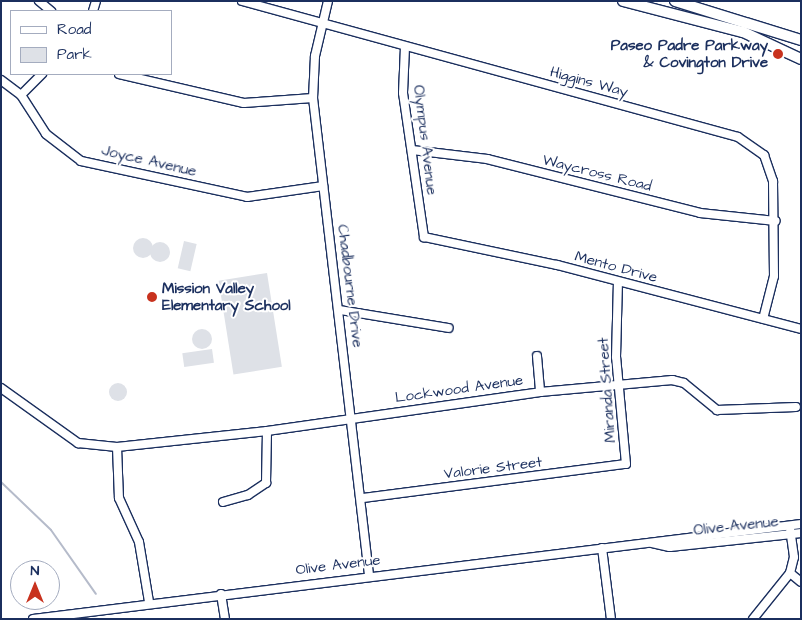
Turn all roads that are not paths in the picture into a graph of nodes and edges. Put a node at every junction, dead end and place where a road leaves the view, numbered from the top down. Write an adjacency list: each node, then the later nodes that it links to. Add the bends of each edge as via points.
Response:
1 (39, 1): 6 (street)
2 (242, 1): 7 (street, Higgins Way)
3 (328, 1): 7 (street, Chadbourne Drive)
4 (624, 1): 10 (main road, via 743,32)
5 (674, 1): 8 (main road)
6 (50, 10)
7 (322, 22): 9 (street, Higgins Way); 15 (street, Chadbourne Drive, via 315,56)
8 (801, 40)
9 (406, 46): 16 (street, Olympus Avenue, via 403,93); 18 (street, Higgins Way, via 738,137 764,156 773,181)
10 (800, 56)
11 (41, 75): 14 (street)
12 (123, 75): 15 (street, via 244,103)
13 (1, 80): 14 (street, Joyce Avenue)
14 (21, 95): 17 (street, Joyce Avenue, via 46,134 81,160 246,198)
15 (313, 98): 17 (street, Chadbourne Drive)
16 (412, 150): 18 (street, Waycross Road, via 487,159 700,213); 19 (street, Olympus Avenue)
17 (323, 186): 21 (street, Chadbourne Drive)
18 (776, 221): 22 (street, Higgins Way, via 774,276)
19 (424, 238): 20 (street, Mento Drive)
20 (618, 283): 22 (street, Mento Drive); 26 (street, Miranda Street, via 616,357)
21 (340, 310): 23 (street); 30 (street, Chadbourne Drive)
22 (763, 319): 24 (street, Mento Drive)
23 (449, 328)
24 (801, 329)
25 (537, 356): 28 (street)
26 (621, 384): 28 (street, Lockwood Avenue); 29 (street, Lockwood Avenue, via 684,383 717,410); 33 (street, Miranda Street)
27 (1, 388): 32 (street, Lockwood Avenue, via 78,443)
28 (540, 392): 30 (street, Lockwood Avenue)
29 (796, 407)
30 (351, 417): 31 (street, Lockwood Avenue); 34 (street, Chadbourne Drive)
31 (267, 431): 32 (street, Lockwood Avenue); 35 (street, via 266,483 248,495)
32 (116, 447): 46 (street, via 119,498 139,542)
33 (626, 464): 34 (street, Valorie Street)
34 (362, 498): 43 (street, Chadbourne Drive)
35 (223, 502)
36 (801, 524): 37 (street, Olive Avenue)
37 (790, 526): 39 (street); 40 (street, Olive Avenue)
38 (801, 533): 39 (street, Olive Avenue)
39 (791, 534): 40 (street, Olive Avenue, via 670,547); 42 (street, via 794,557)
40 (646, 542): 41 (street, Olive Avenue)
41 (602, 548): 43 (street, Olive Avenue); 50 (street)
42 (790, 573): 44 (street); 51 (street)
43 (369, 575): 45 (street, Olive Avenue)
44 (801, 582)
45 (221, 594): 46 (street, Olive Avenue); 49 (street)
46 (149, 602): 47 (street, Olive Avenue)
47 (60, 617): 48 (street, Olive Avenue)
48 (33, 619)
49 (225, 619)
50 (611, 619)
51 (753, 619)

